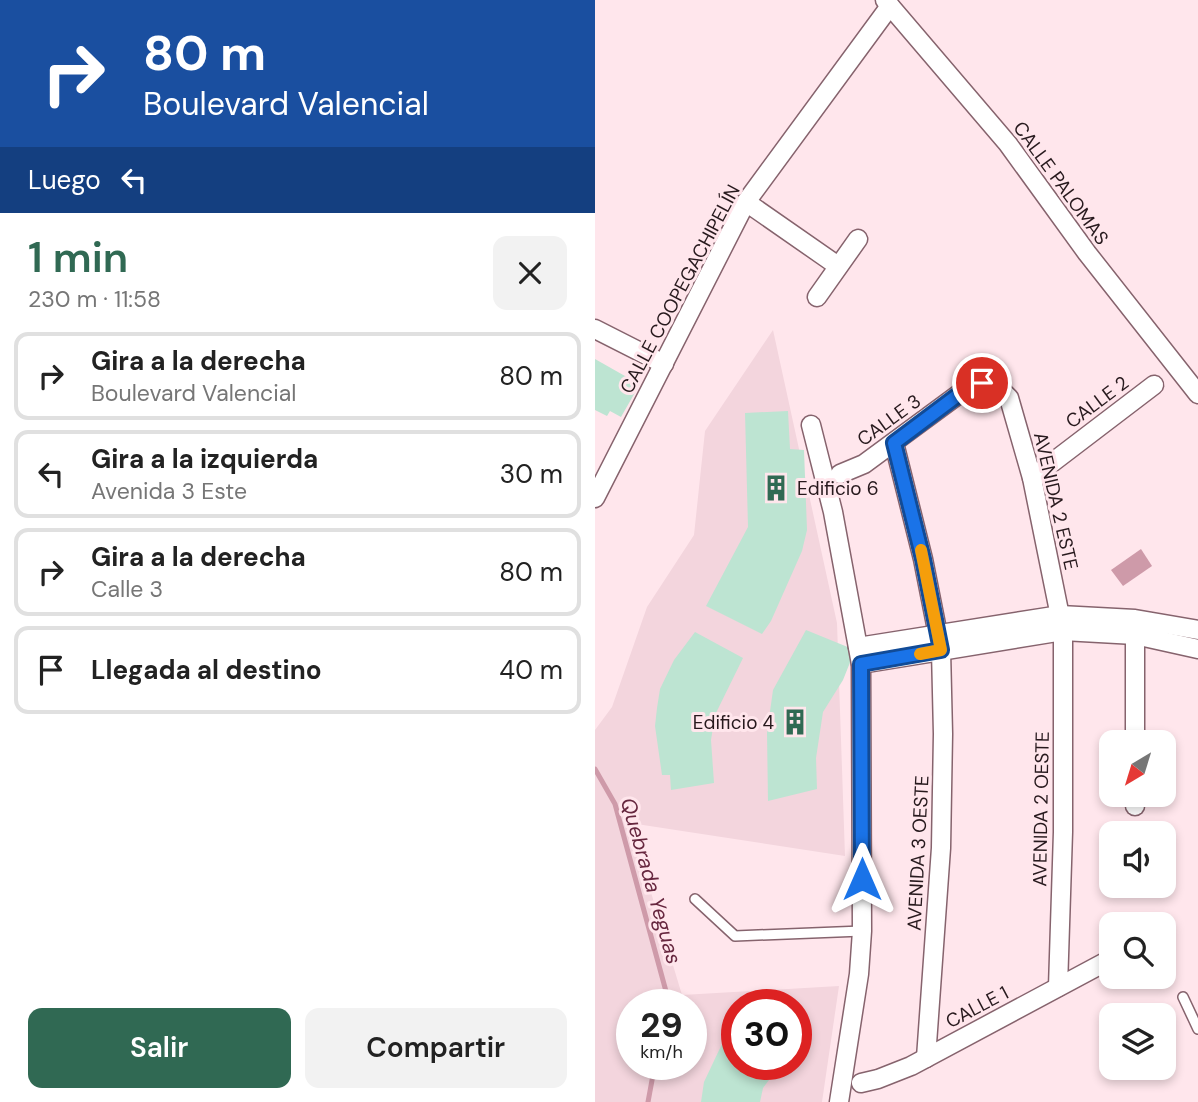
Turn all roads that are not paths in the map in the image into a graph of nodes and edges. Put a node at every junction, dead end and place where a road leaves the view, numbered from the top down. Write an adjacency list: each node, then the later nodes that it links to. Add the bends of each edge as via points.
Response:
1 (887, 3): 2 (street, CALLE COOPEGACHIPELÍN); 10 (street, CALLE PALOMAS, via 1008,144 1136,319)
2 (746, 202): 4 (street); 7 (street, CALLE COOPEGACHIPELÍN)
3 (858, 239): 4 (street)
4 (838, 266): 5 (street)
5 (817, 297)
6 (595, 329): 7 (street)
7 (664, 364): 15 (street, CALLE COOPEGACHIPELÍN)
8 (1154, 385): 14 (street, CALLE 2)
9 (997, 386): 12 (street, CALLE 3, via 974,383); 14 (street, AVENIDA 2 ESTE, via 1009,398)
10 (1197, 391)
11 (811, 425): 21 (street, via 833,512)
12 (894, 443): 13 (street, CALLE 3); 19 (street, AVENIDA 3 OESTE)
13 (840, 474)
14 (1032, 478): 16 (street, AVENIDA 2 ESTE)
15 (595, 498)
16 (1062, 623): 17 (street); 19 (street); 26 (street, AVENIDA 2 OESTE)
17 (1135, 627): 18 (street); 20 (street); 22 (street)
18 (1198, 629)
19 (940, 642): 21 (street); 29 (street, AVENIDA 3 OESTE, via 941,848)
20 (1198, 649)
21 (859, 656): 24 (street)
22 (1135, 730)
23 (695, 899): 24 (lane, via 735,936)
24 (862, 930): 31 (street)
25 (1099, 966): 26 (street, CALLE 1)
26 (1058, 988): 29 (street, CALLE 1)
27 (1183, 997): 28 (lane)
28 (1198, 1029)
29 (926, 1058): 30 (street, CALLE 1)
30 (861, 1083)
31 (839, 1102)

